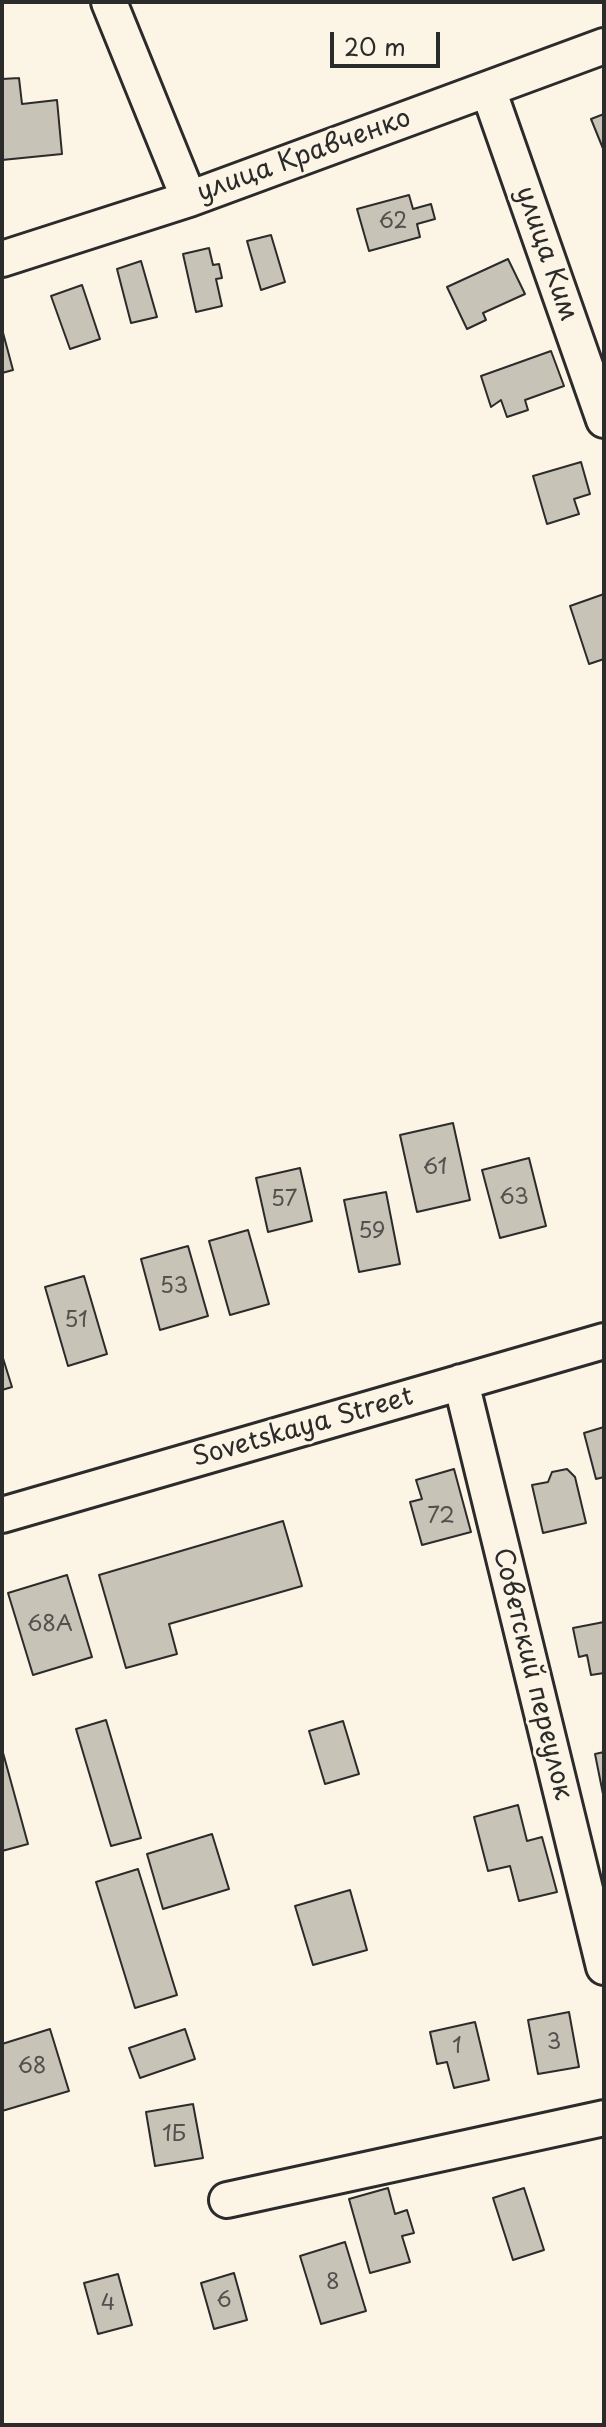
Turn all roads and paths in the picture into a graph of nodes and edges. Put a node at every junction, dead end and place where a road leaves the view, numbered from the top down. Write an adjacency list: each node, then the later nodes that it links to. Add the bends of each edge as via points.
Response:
1 (109, 2): 4 (street)
2 (604, 46): 3 (street, улица Кравченко)
3 (488, 89): 4 (street, улица Кравченко); 6 (street, улица Ким)
4 (189, 199): 5 (street, улица Кравченко)
5 (2, 259)
6 (604, 420)
7 (604, 1341): 8 (street, Sovetskaya Street)
8 (461, 1382): 9 (street, Sovetskaya Street); 10 (street, Советский переулок)
9 (2, 1515)
10 (604, 1967)
11 (604, 2118): 12 (street)
12 (227, 2200)

